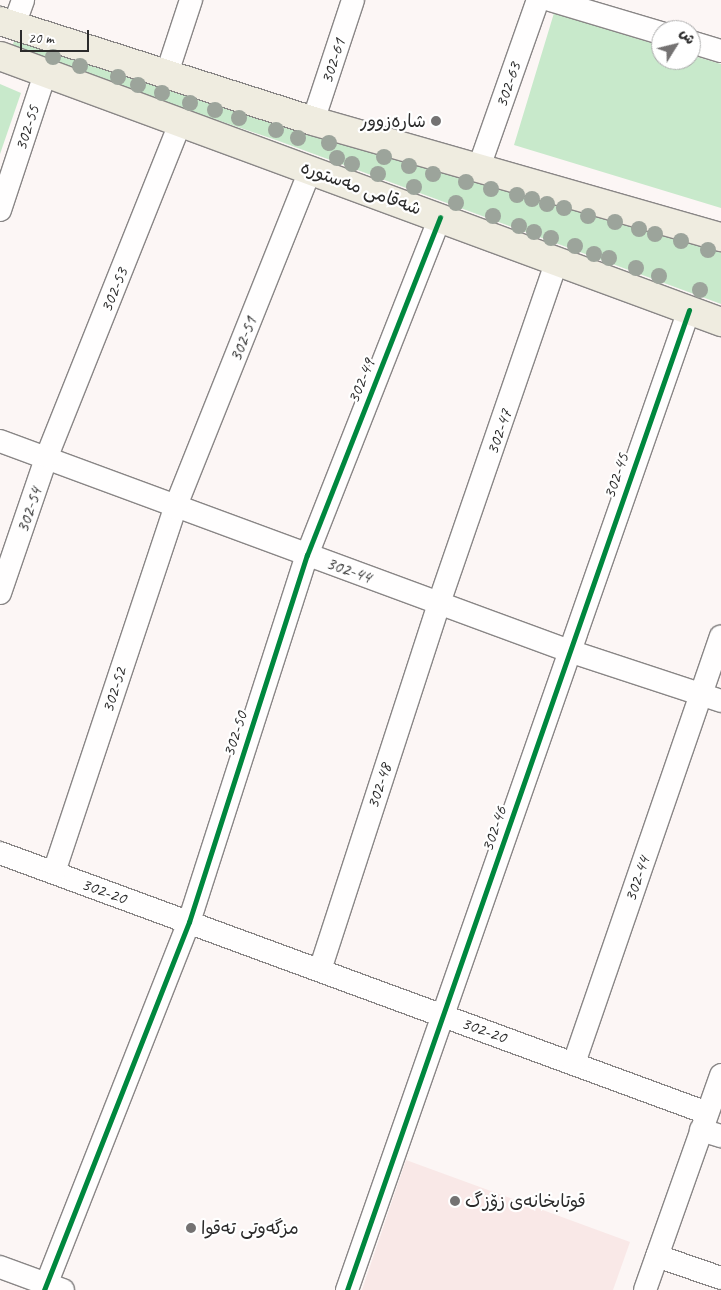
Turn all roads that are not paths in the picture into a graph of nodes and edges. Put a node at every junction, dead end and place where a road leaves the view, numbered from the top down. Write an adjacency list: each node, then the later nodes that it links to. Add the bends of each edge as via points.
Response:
1 (23, 0): 6 (street)
2 (191, 0): 11 (street)
3 (353, 0): 13 (street, 302-61)
4 (538, 0): 16 (street, 302-63)
5 (550, 0): 7 (street)
6 (7, 23): 11 (main road)
7 (651, 30)
8 (701, 45): 9 (street)
9 (721, 51)
10 (0, 56): 12 (main road, شەقامی مەستورە)
11 (167, 73): 13 (main road)
12 (45, 74): 14 (main road, شەقامی مەستورە); 17 (street, 302-55)
13 (313, 121): 16 (main road)
14 (180, 123): 15 (main road, شەقامی مەستورە); 24 (street, 302-53)
15 (310, 170): 18 (main road, شەقامی مەستورە); 25 (street, 302-51)
16 (478, 170): 19 (main road)
17 (0, 210)
18 (440, 217): 20 (main road, شەقامی مەستورە); 26 (street, 302-49)
19 (721, 237)
20 (558, 260): 21 (main road, شەقامی مەستورە); 28 (street, 302-47)
21 (689, 310): 22 (main road, شەقامی مەستورە); 30 (street, 302-45)
22 (721, 322)
23 (0, 441): 24 (street, 302-44)
24 (47, 456): 25 (street, 302-44); 27 (street, 302-54)
25 (175, 508): 26 (street, 302-44); 34 (street, 302-52)
26 (307, 555): 28 (street, 302-44); 35 (street, 302-50)
27 (0, 593)
28 (439, 603): 30 (street, 302-44); 36 (street, 302-48)
29 (721, 638): 31 (street)
30 (569, 651): 31 (street, 302-44); 37 (street, 302-46)
31 (700, 694): 32 (street, 302-44); 38 (street, 302-44)
32 (721, 701)
33 (0, 853): 34 (street, 302-20)
34 (54, 872): 35 (street, 302-20)
35 (189, 922): 36 (street, 302-20); 44 (street, 302-50)
36 (320, 970): 37 (street, 302-20)
37 (444, 1016): 38 (street, 302-20); 45 (street, 302-46)
38 (574, 1064): 40 (street, 302-20)
39 (721, 1075): 40 (street)
40 (710, 1126): 41 (street)
41 (657, 1256): 43 (street); 46 (street)
42 (0, 1267): 44 (street)
43 (721, 1278)
44 (51, 1288)
45 (347, 1290)
46 (645, 1290)

